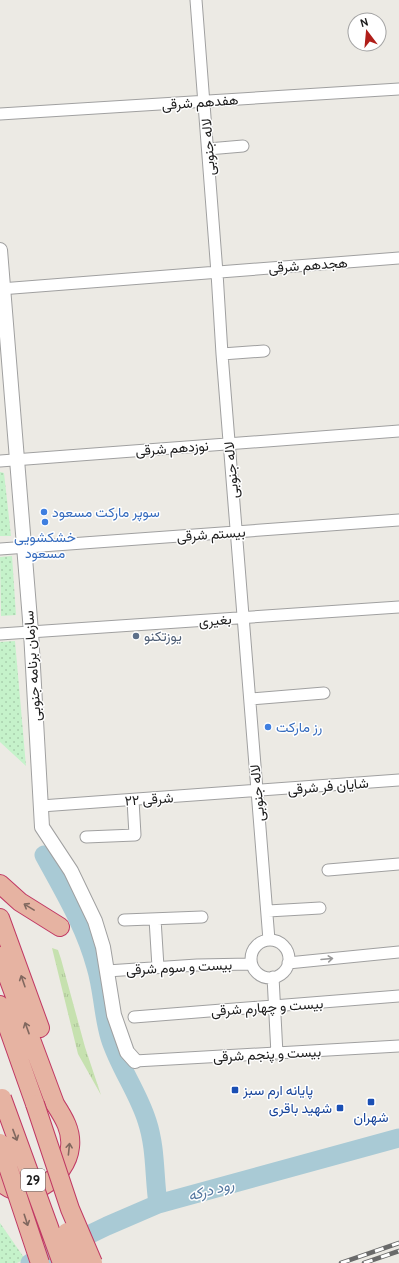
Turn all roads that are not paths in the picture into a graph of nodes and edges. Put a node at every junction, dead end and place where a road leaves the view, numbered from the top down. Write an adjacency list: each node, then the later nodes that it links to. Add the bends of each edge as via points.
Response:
1 (196, 0): 3 (street, لاله جنوبی)
2 (399, 90): 3 (street, هفدهم شرقی)
3 (204, 102): 4 (street, هفدهم شرقی); 6 (street, لاله جنوبی)
4 (0, 114)
5 (243, 146): 6 (street)
6 (208, 149): 9 (street, لاله جنوبی)
7 (0, 250): 10 (street, سازمان برنامه جنوبی)
8 (399, 258): 9 (street, هجدهم شرقی)
9 (217, 273): 10 (street, هجدهم شرقی); 12 (street, لاله جنوبی)
10 (2, 289): 15 (street, سازمان برنامه جنوبی)
11 (264, 351): 12 (street)
12 (222, 354): 14 (street, لاله جنوبی)
13 (399, 431): 14 (street, نوزدهم شرقی)
14 (229, 444): 15 (street, نوزدهم شرقی); 18 (street, لاله جنوبی)
15 (17, 460): 16 (street, نوزدهم شرقی); 19 (street, سازمان برنامه جنوبی)
16 (0, 461)
17 (399, 520): 18 (street, بیستم شرقی)
18 (236, 532): 19 (street, بیستم شرقی); 22 (street, لاله جنوبی)
19 (24, 547): 20 (street, بیستم شرقی); 23 (street, سازمان برنامه جنوبی)
20 (0, 549)
21 (399, 607): 22 (street, بغیری)
22 (243, 618): 23 (street, بغیری); 26 (street, لاله جنوبی)
23 (31, 632): 24 (street, بغیری); 30 (street, سازمان برنامه جنوبی)
24 (0, 634)
25 (324, 693): 26 (street)
26 (250, 699): 28 (street, لاله جنوبی)
27 (399, 780): 28 (street, شایان فر شرقی)
28 (257, 792): 29 (street, ۲۲ شرقی); 36 (street, لاله جنوبی)
29 (133, 800): 30 (street, ۲۲ شرقی); 31 (street, via 135,835)
30 (41, 806): 48 (street, سازمان برنامه جنوبی, via 42,827 71,871 95,921)
31 (86, 837)
32 (399, 864): 33 (street)
33 (328, 870)
34 (0, 884): 41 (highway, one-way to 34, via 20,902)
35 (320, 908): 36 (street)
36 (268, 912): 42 (street, لاله جنوبی)
37 (202, 917): 39 (street)
38 (0, 918): 60 (highway, one-way to 38, via 68,1108)
39 (155, 919): 40 (street); 47 (street)
40 (124, 920)
41 (60, 927)
42 (269, 940): 45 (street, via 284,947); 46 (street, via 255,948)
43 (399, 952): 45 (street, one-way to 43)
44 (0, 956): 60 (highway, one-way to 44, via 55,1104)
45 (288, 963): 49 (street, via 283,972)
46 (251, 964): 47 (street, بیست و سوم شرقی); 49 (street, via 262,976)
47 (158, 967): 48 (street, بیست و سوم شرقی)
48 (107, 971): 57 (street, سازمان برنامه جنوبی, via 114,1015 128,1052)
49 (273, 977): 52 (street)
50 (399, 996): 52 (street, بیست و چهارم شرقی)
51 (0, 1005): 59 (highway, 29)
52 (275, 1006): 53 (street, بیست و چهارم شرقی); 56 (street)
53 (134, 1017)
54 (0, 1040): 59 (highway, 29)
55 (399, 1046): 56 (street, بیست و پنجم شرقی)
56 (278, 1054): 57 (street, بیست و پنجم شرقی)
57 (135, 1061)
58 (1, 1096): 64 (highway, 29, one-way to 64, bridge)
59 (30, 1106): 65 (highway, 29, bridge); 66 (highway, 29, bridge)
60 (68, 1124): 62 (highway, one-way to 60, via 14,1190 33,1191 49,1183 59,1173 68,1157)
61 (0, 1143): 63 (highway, 29, one-way to 63, bridge)
62 (0, 1181)
63 (40, 1263)
64 (62, 1263)
65 (78, 1263)
66 (93, 1263)

